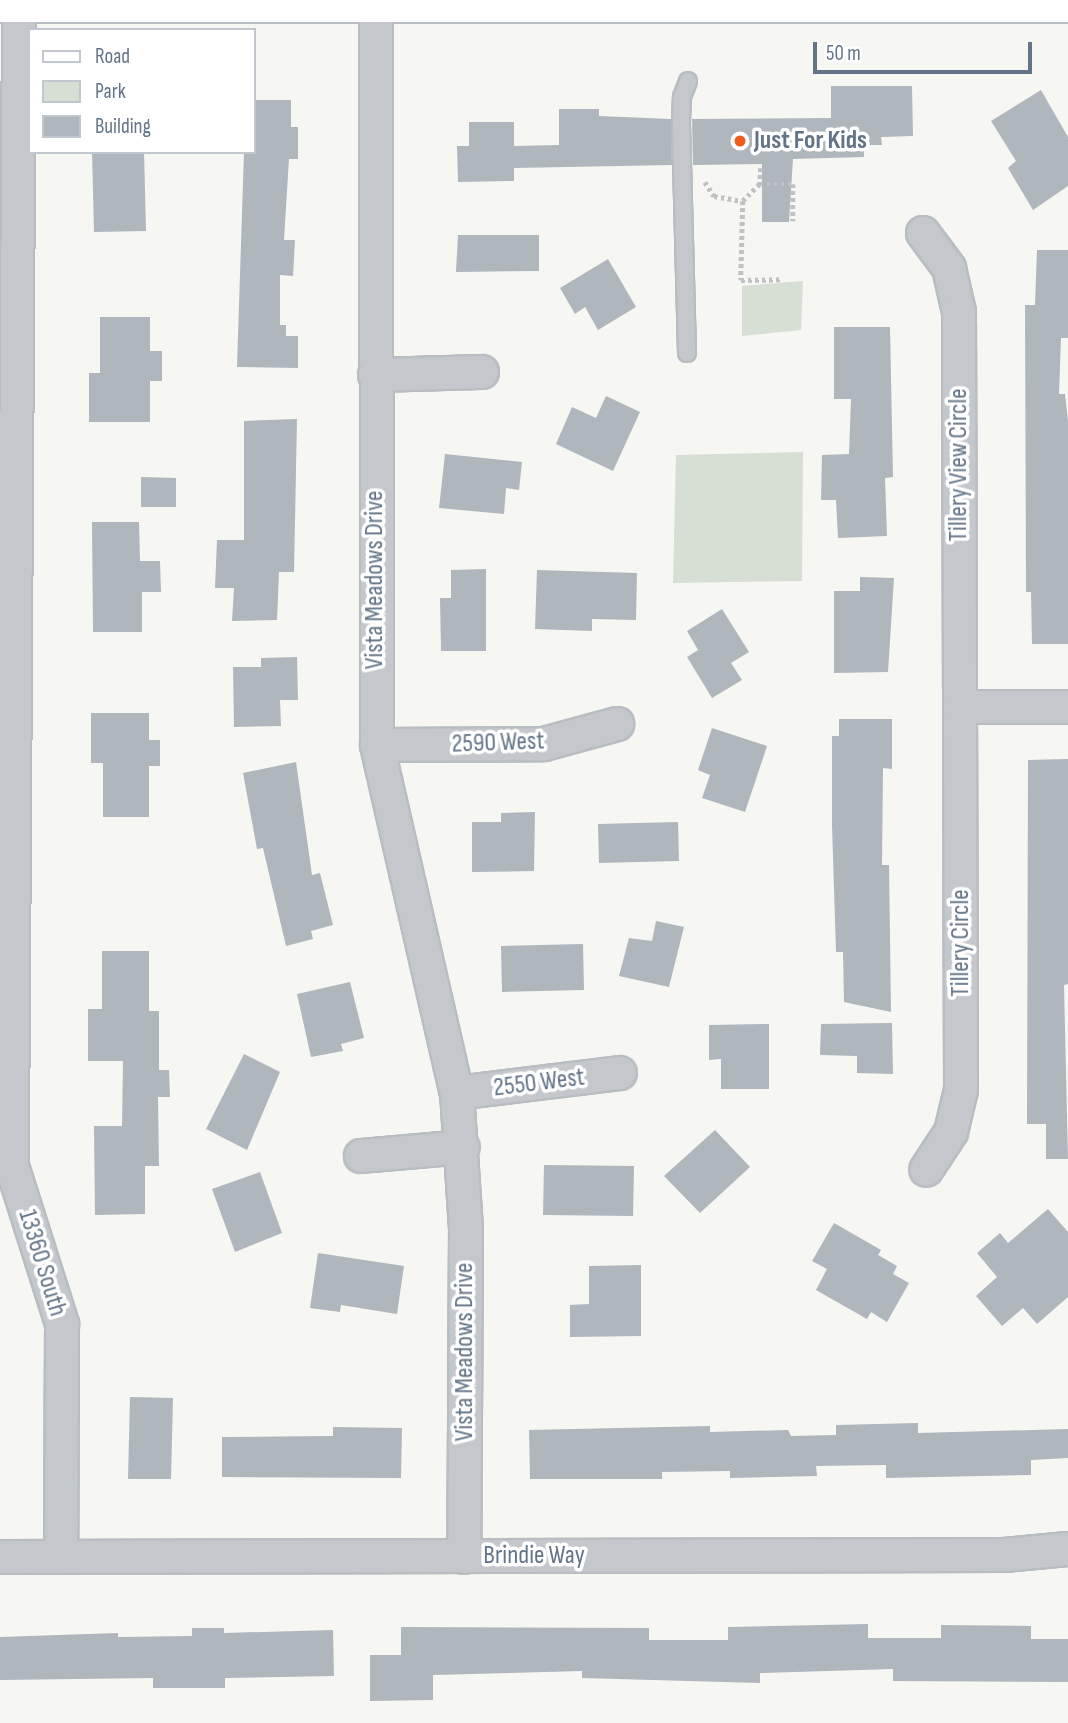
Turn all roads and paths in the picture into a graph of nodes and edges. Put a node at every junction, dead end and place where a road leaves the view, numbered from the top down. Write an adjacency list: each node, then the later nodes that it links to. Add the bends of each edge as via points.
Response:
1 (385, 2): 2 (main road); 3 (main road); 15 (street, Vista Meadows Drive)
2 (672, 2): 4 (main road)
3 (28, 3): 26 (street, 13360 South, via 12,1166 62,1324)
4 (1068, 3)
5 (688, 81): 13 (lane, via 681,97)
6 (761, 168): 8 (path)
7 (697, 182): 9 (path, via 706,182 714,196)
8 (760, 184): 9 (path); 10 (path, via 793,184)
9 (743, 201): 12 (path, via 741,280)
10 (793, 221)
11 (923, 233): 16 (street, Tillery View Circle, via 949,268 959,312)
12 (780, 279)
13 (687, 354)
14 (482, 372): 15 (street)
15 (375, 375): 19 (street, Vista Meadows Drive)
16 (960, 707): 17 (street); 24 (street, Tillery Circle, via 961,1090 951,1132)
17 (1068, 707)
18 (617, 724): 19 (street, 2590 West, via 544,744)
19 (377, 745): 21 (street, Vista Meadows Drive)
20 (620, 1073): 21 (street, 2550 West)
21 (457, 1093): 22 (street, Vista Meadows Drive)
22 (463, 1147): 23 (street); 27 (street, Vista Meadows Drive)
23 (361, 1156)
24 (926, 1170)
25 (1068, 1549): 27 (street, Brindie Way, via 990,1556)
26 (61, 1557): 27 (street, Brindie Way); 28 (street, Brindie Way)
27 (464, 1557)
28 (0, 1558)

